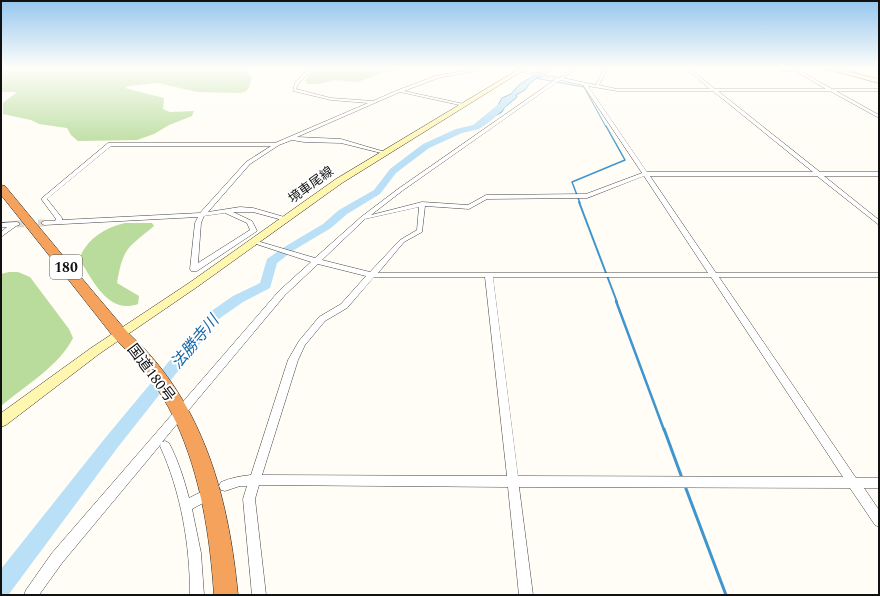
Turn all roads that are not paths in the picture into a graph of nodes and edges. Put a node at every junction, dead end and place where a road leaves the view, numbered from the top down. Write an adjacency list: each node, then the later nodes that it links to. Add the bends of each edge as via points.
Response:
1 (318, 96): 9 (street)
2 (390, 96): 9 (street)
3 (417, 96): 10 (street)
4 (477, 96): 10 (main road, 境車尾線)
5 (533, 96): 24 (street)
6 (593, 96): 17 (street)
7 (720, 96): 18 (street)
8 (841, 96): 11 (street)
9 (375, 102): 14 (street)
10 (462, 105): 16 (main road, 境車尾線)
11 (872, 113): 12 (street); 13 (street)
12 (879, 113)
13 (879, 117)
14 (290, 138): 15 (street); 16 (street, via 340,141)
15 (277, 144): 23 (street, via 248,163); 26 (street, via 110,144 44,199 60,219)
16 (383, 153): 25 (main road, 境車尾線)
17 (645, 174): 18 (street); 21 (street, via 580,197 486,197 469,207); 35 (street)
18 (818, 174): 19 (street); 28 (street)
19 (879, 174)
20 (1, 188): 37 (highway, 国道180号 / 180)
21 (422, 204): 24 (street); 34 (street, via 420,231 402,241)
22 (226, 211): 23 (street); 23 (street, via 250,222 254,231 194,269 198,223); 25 (street, via 253,210)
23 (202, 214): 26 (street)
24 (364, 218): 32 (street)
25 (286, 219): 31 (main road, 境車尾線)
26 (57, 222): 27 (street)
27 (44, 223)
28 (879, 223)
29 (1, 225): 30 (street, via 15,225)
30 (1, 235)
31 (255, 242): 32 (street); 37 (main road, 境車尾線)
32 (318, 262): 34 (street); 38 (street, via 282,293)
33 (489, 274): 34 (street); 35 (street); 42 (street)
34 (371, 275): 41 (street, via 344,306 322,319 296,352)
35 (712, 275): 36 (street); 43 (street)
36 (879, 275)
37 (119, 333): 38 (highway, 国道180号 / 180, via 132,345 165,387); 39 (main road, 境車尾線)
38 (179, 410): 49 (street, via 57,558); 51 (highway, 国道180号 / 180, via 198,450 213,501 220,537)
39 (1, 421)
40 (165, 446): 47 (street, via 171,457)
41 (255, 480): 42 (street); 45 (street); 52 (street, via 249,499)
42 (513, 482): 43 (street); 53 (street)
43 (854, 483): 44 (street); 48 (street)
44 (879, 483)
45 (225, 486)
46 (201, 498): 47 (street)
47 (186, 506): 50 (street, via 193,540)
48 (879, 521)
49 (31, 595)
50 (197, 595)
51 (226, 595)
52 (259, 595)
53 (526, 595)

